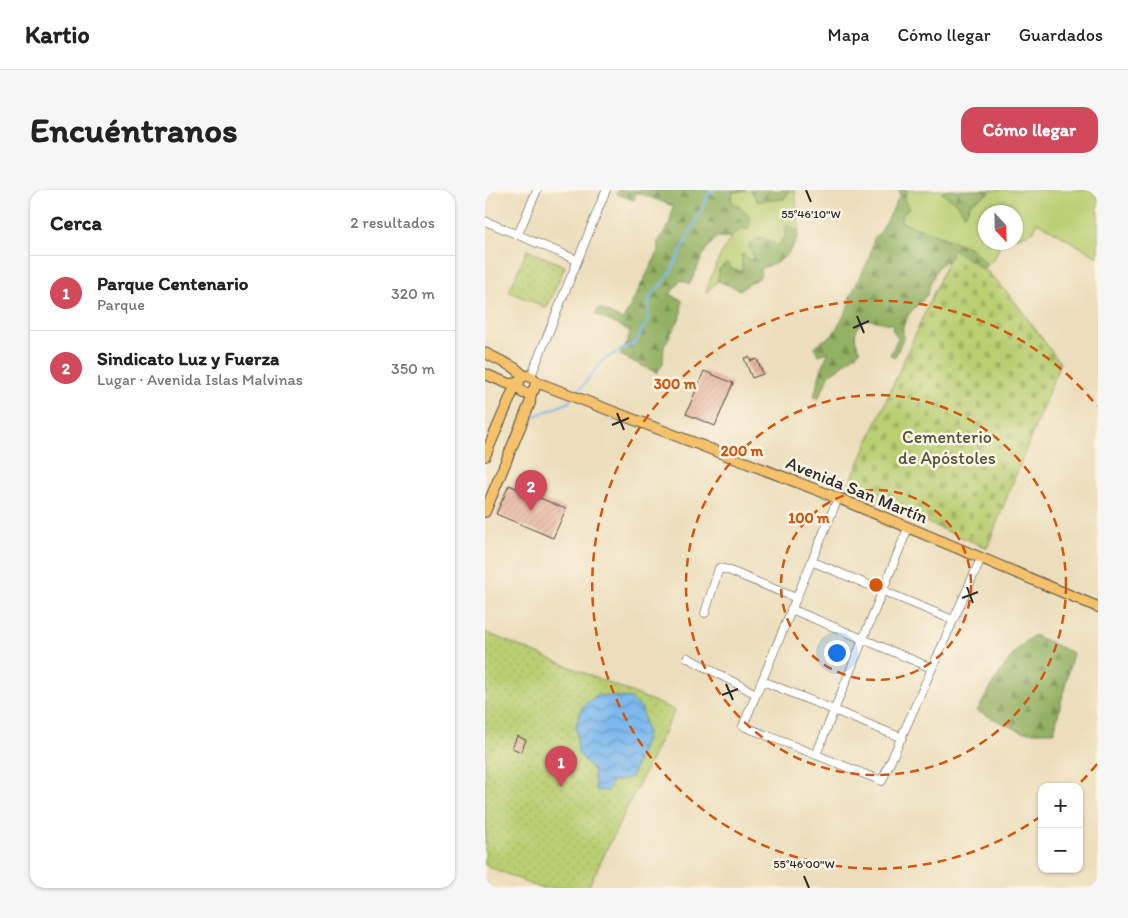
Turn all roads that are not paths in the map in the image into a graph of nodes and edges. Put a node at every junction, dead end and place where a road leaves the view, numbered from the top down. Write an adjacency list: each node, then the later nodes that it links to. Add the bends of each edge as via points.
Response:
1 (537, 190): 4 (street)
2 (606, 190): 5 (street)
3 (485, 220): 4 (street)
4 (518, 234): 5 (street)
5 (577, 260): 8 (street)
6 (485, 354): 8 (main road, via 515,368)
7 (485, 374): 8 (main road, via 509,384)
8 (527, 384): 9 (main road, via 513,391); 10 (main road, Avenida San Martín, via 547,386); 11 (main road, via 529,403)
9 (485, 456)
10 (837, 498): 12 (main road, Avenida San Martín); 14 (street)
11 (485, 512)
12 (908, 528): 13 (main road, Avenida San Martín); 15 (street)
13 (981, 558): 17 (main road, Avenida San Martín); 20 (street)
14 (811, 561): 15 (street); 16 (street)
15 (882, 590): 20 (street); 21 (street)
16 (796, 598): 18 (street); 19 (street, via 719,568)
17 (1098, 607)
18 (791, 609): 21 (street); 24 (street)
19 (705, 612)
20 (953, 620): 23 (street)
21 (862, 638): 23 (street); 26 (street)
22 (688, 658): 25 (street)
23 (932, 668): 27 (street)
24 (763, 681): 25 (street); 26 (street)
25 (756, 694): 28 (street, via 743,726)
26 (835, 710): 27 (street); 28 (street)
27 (902, 738): 28 (street, via 882,781)
28 (816, 755)

